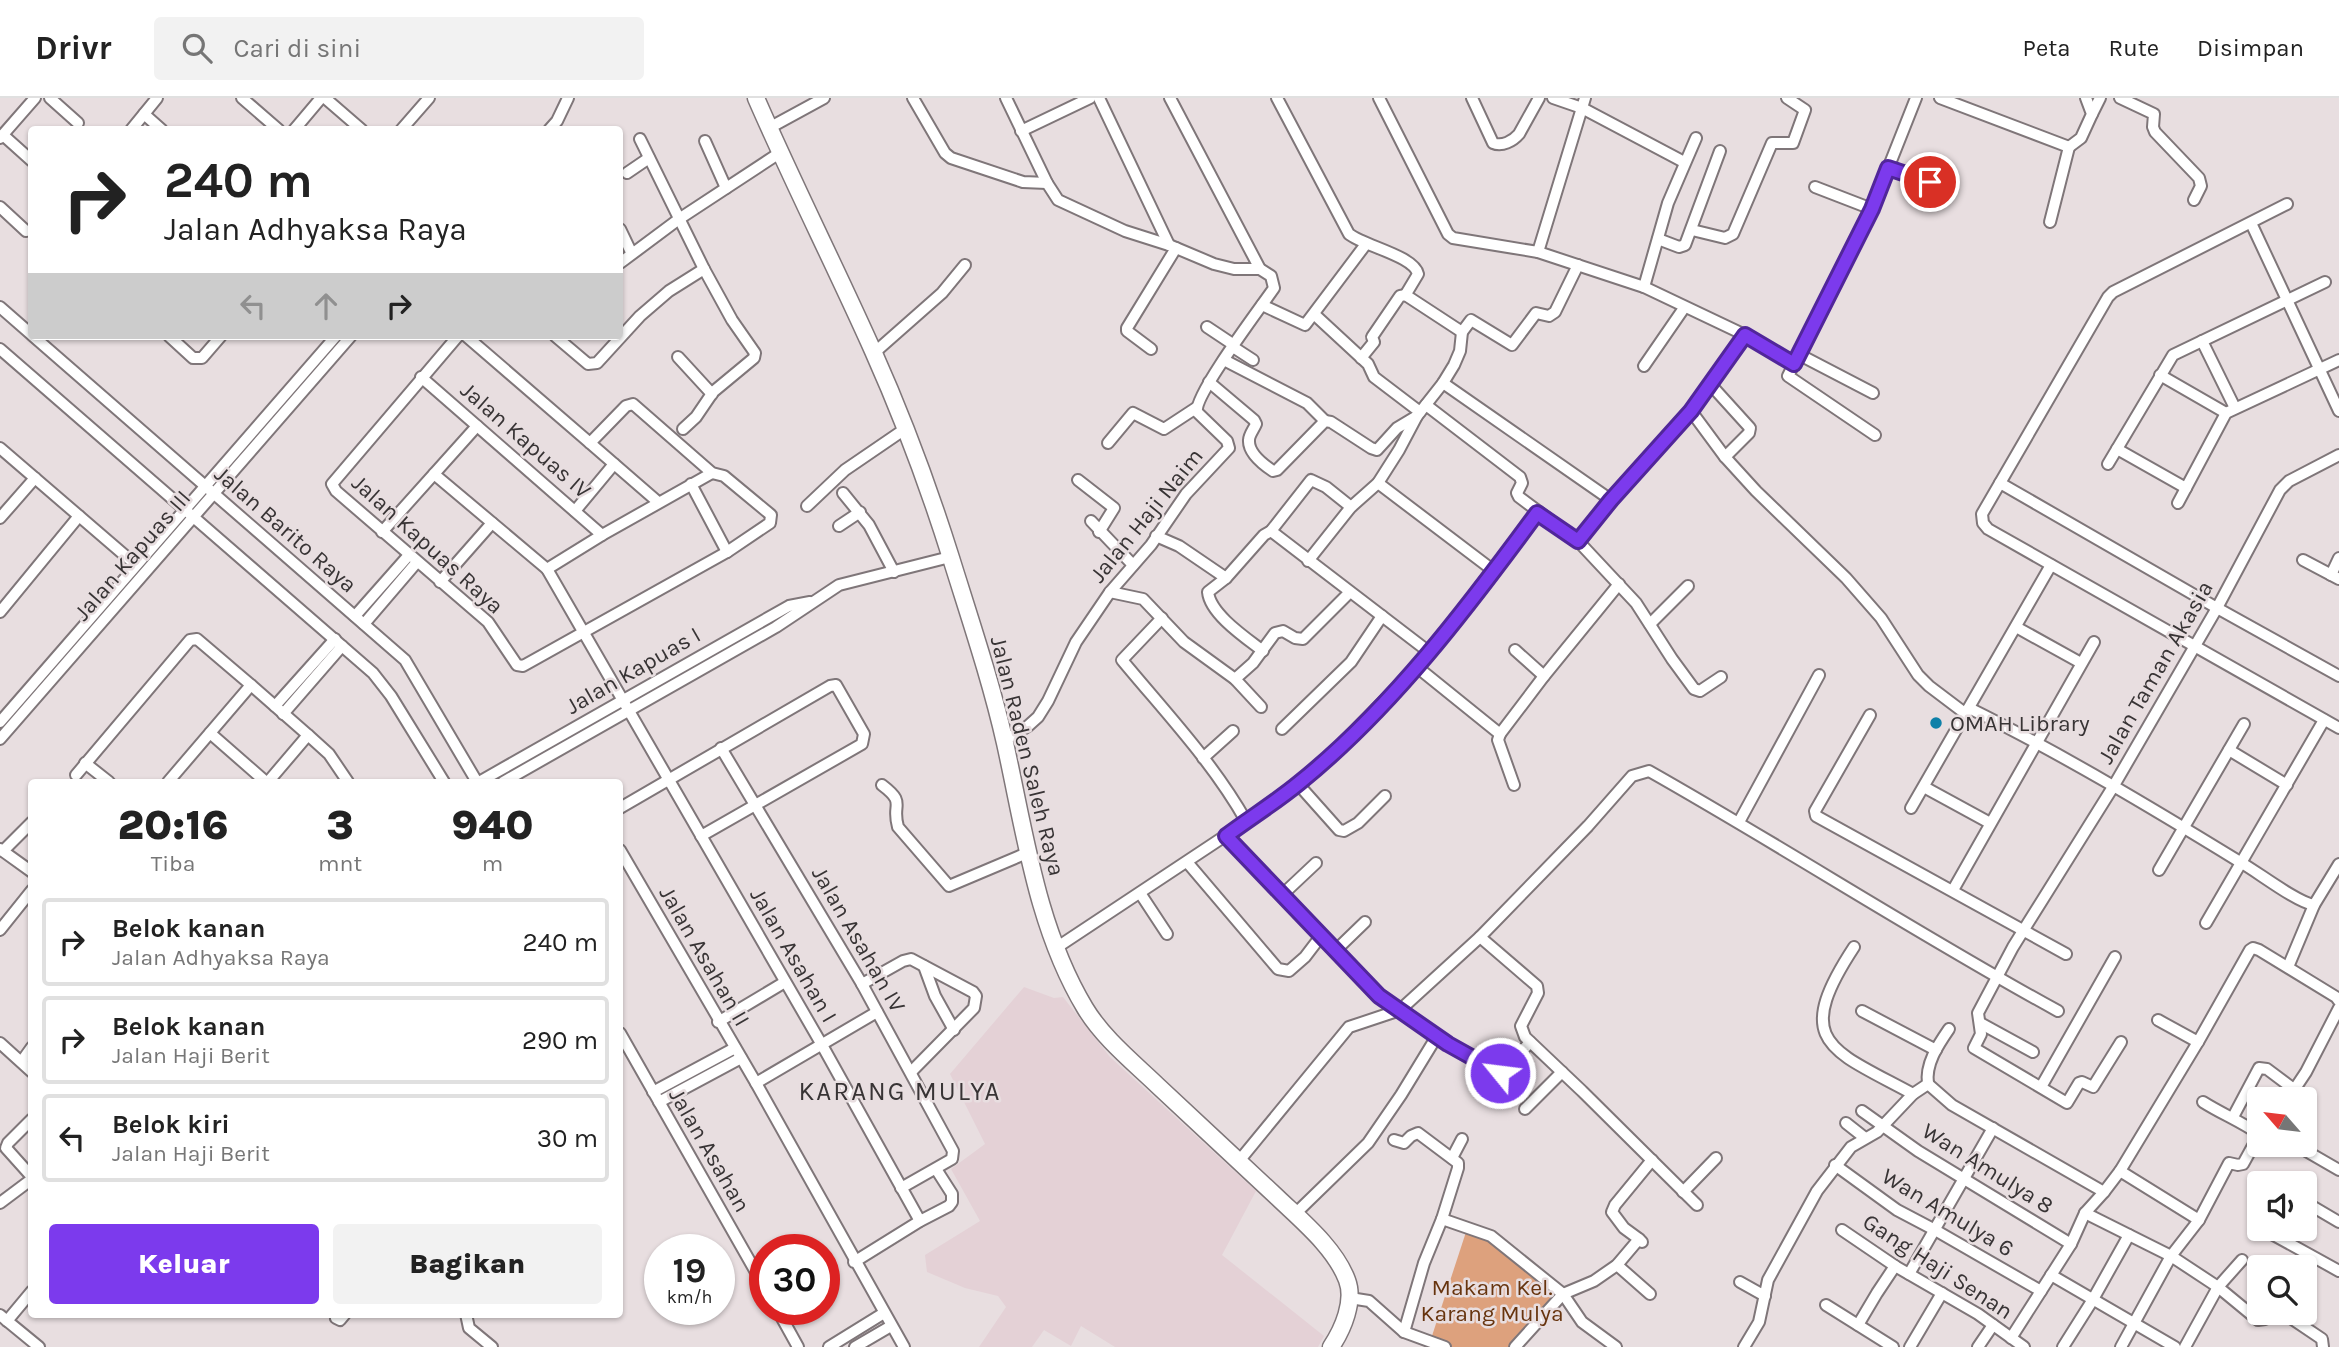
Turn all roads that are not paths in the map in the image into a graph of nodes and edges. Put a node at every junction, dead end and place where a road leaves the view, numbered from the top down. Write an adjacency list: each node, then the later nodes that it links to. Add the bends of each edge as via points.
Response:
1 (35, 98): 39 (street)
2 (50, 98): 29 (street)
3 (157, 98): 27 (street)
4 (242, 98): 32 (street)
5 (323, 98): 33 (street); 34 (street)
6 (429, 98): 35 (street)
7 (568, 98): 36 (street)
8 (756, 98): 37 (main road, Jalan Raden Saleh Raya)
9 (824, 98): 37 (street)
10 (913, 98): 51 (street, via 951,158 1023,182)
11 (1006, 98): 38 (street)
12 (1090, 98): 38 (street)
13 (1099, 98): 67 (street)
14 (1170, 98): 74 (street)
15 (1277, 98): 66 (street, via 1346,230)
16 (1379, 98): 69 (street, via 1448,234 1460,240)
17 (1472, 98): 18 (street, via 1493,143 1499,145 1519,134)
18 (1539, 98)
19 (1553, 98): 26 (street)
20 (1787, 98): 62 (street, via 1805,110 1793,143 1772,143 1733,234 1720,238)
21 (1916, 98): 49 (street)
22 (1940, 98): 43 (street)
23 (2086, 98): 28 (street)
24 (2100, 98): 28 (street)
25 (2120, 98): 55 (street, via 2154,114 2155,132 2199,178 2201,186)
26 (1584, 103): 48 (street); 69 (street)
27 (144, 114): 30 (street); 31 (street)
28 (2092, 114): 43 (street, via 2081,138)
29 (78, 123)
30 (134, 126)
31 (158, 126)
32 (274, 126)
33 (298, 126)
34 (357, 126)
35 (404, 126)
36 (557, 126)
37 (769, 128): 45 (main road, Jalan Raden Saleh Raya)
38 (1021, 131): 51 (street)
39 (1, 136): 46 (street)
40 (1696, 138): 48 (street)
41 (640, 139): 47 (street)
42 (705, 141): 52 (street)
43 (2069, 147): 60 (street)
44 (1720, 151): 62 (street)
45 (781, 152): 52 (street); 101 (main road, Jalan Raden Saleh Raya)
46 (28, 158)
47 (649, 159): 50 (street); 59 (street)
48 (1684, 162): 65 (street)
49 (1888, 168): 54 (street); 58 (street)
50 (627, 173)
51 (1047, 183): 67 (street, via 1058,200 1117,228)
52 (726, 187): 59 (street)
53 (1815, 187): 58 (street)
54 (1951, 189)
55 (2194, 200)
56 (2287, 204): 61 (street)
57 (0, 207): 63 (street)
58 (1872, 209): 106 (street)
59 (679, 219): 68 (street); 73 (street)
60 (2050, 222)
61 (2251, 223): 78 (street); 140 (street, via 2108,297)
62 (1692, 230): 65 (street, via 1683,247)
63 (26, 231)
64 (623, 235): 68 (street)
65 (1658, 239): 76 (street)
66 (1366, 244): 77 (street, via 1417,269); 82 (street)
67 (1173, 247): 74 (street, via 1226,267); 100 (street, via 1127,328)
68 (631, 252): 70 (street)
69 (1538, 252): 72 (street)
70 (623, 260)
71 (965, 265): 101 (street, via 942,293)
72 (1578, 265): 76 (street); 85 (street, via 1553,315 1536,313 1512,345 1471,320)
73 (704, 269): 86 (street, via 669,291); 116 (street, via 755,353)
74 (1260, 269): 79 (street, via 1271,276 1274,288)
75 (2325, 282): 78 (street)
76 (1644, 287): 81 (street)
77 (1406, 295): 85 (street); 103 (street, via 1400,296)
78 (2287, 300): 97 (street); 109 (street)
79 (1262, 305): 82 (street, via 1306,325); 98 (street)
80 (0, 307): 84 (street, Jalan Barito Raya)
81 (1684, 308): 87 (street); 108 (street)
82 (1315, 315): 103 (street)
83 (1207, 327): 98 (street)
84 (28, 332)
85 (1462, 332): 113 (street, via 1460,351)
86 (623, 335)
87 (1745, 335): 106 (street); 114 (street)
88 (38, 340): 143 (street, Jalan Barito Raya)
89 (174, 340): 90 (street, via 197,359)
90 (218, 340)
91 (333, 340): 143 (street, Jalan Kapuas III)
92 (347, 340): 143 (street, Jalan Kapuas III)
93 (454, 340): 111 (street, Jalan Kapuas Raya)
94 (471, 340): 127 (street)
95 (560, 340): 96 (street, via 588,364 597,363)
96 (618, 340)
97 (2202, 341): 110 (street, via 2173,355); 120 (street)
98 (1234, 346): 104 (street); 105 (street)
99 (0, 349): 153 (street)
100 (1151, 349)
101 (874, 352): 125 (main road, Jalan Raden Saleh Raya)
102 (678, 357): 116 (street)
103 (1361, 358): 118 (street, via 1374,377)
104 (1253, 359)
105 (1224, 360): 112 (street); 122 (street, via 1307,402)
106 (1797, 360): 115 (street); 126 (street, via 1789,377)
107 (2339, 360): 109 (street)
108 (1644, 366)
109 (2319, 369): 120 (street); 121 (street)
110 (2160, 375): 120 (street); 130 (street)
111 (421, 377): 123 (street, Jalan Kapuas IV); 160 (street, Jalan Kapuas Raya, via 332,484)
112 (1209, 382): 117 (street); 122 (street, via 1254,420 1250,445 1273,471)
113 (1443, 383): 118 (street); 145 (street)
114 (1711, 385): 119 (street); 132 (street, via 1750,428)
115 (1872, 393)
116 (712, 394): 124 (street)
117 (1196, 408): 128 (street, via 1164,429 1133,413); 163 (street, Jalan Haji Naim, via 1230,445)
118 (1421, 411): 122 (street, via 1377,450); 139 (street); 152 (street, via 1520,477 1517,493)
119 (1691, 411): 132 (street); 145 (street)
120 (2230, 411): 142 (street)
121 (2339, 411)
122 (1325, 421)
123 (477, 426): 136 (street); 150 (street, Jalan Kapuas IV)
124 (683, 429)
125 (905, 429): 148 (street, via 845,470); 166 (main road, Jalan Raden Saleh Raya)
126 (1875, 435)
127 (590, 443): 133 (street); 135 (street, Jalan Kapuas Raya, via 633,404)
128 (1108, 443)
129 (0, 448): 137 (street)
130 (2117, 449): 134 (street); 142 (street)
131 (2339, 455): 185 (street, Jalan Taman Akasia, via 2284,484)
132 (1725, 457): 211 (street, via 1846,578 1881,618 1918,675)
133 (614, 464): 146 (street); 150 (street)
134 (2108, 464)
135 (712, 473): 141 (street); 165 (street, Jalan Kapuas Raya, via 724,476 772,519)
136 (434, 474): 157 (street); 160 (street)
137 (35, 478): 154 (street); 155 (street)
138 (1078, 480): 161 (street, via 1114,508)
139 (1378, 483): 149 (street); 175 (street)
140 (2000, 483): 173 (street, via 1982,514 1983,523); 185 (street)
141 (691, 484): 146 (street); 165 (street)
142 (2186, 488): 147 (street)
143 (208, 491): 153 (street, Jalan Kapuas III); 189 (street, Jalan Barito Raya)
144 (843, 493): 151 (street)
145 (1611, 500): 164 (street)
146 (658, 502): 162 (street)
147 (2178, 503)
148 (807, 506)
149 (1351, 507): 159 (street, via 1311,480); 170 (street)
150 (575, 511): 162 (street, Jalan Kapuas IV)
151 (860, 512): 158 (street); 176 (street)
152 (1537, 513): 164 (street); 175 (street)
153 (188, 514): 171 (street, Jalan Kapuas III); 193 (street, Jalan Kapuas III); 195 (street)
154 (79, 516): 171 (street); 186 (street)
155 (0, 519)
156 (1091, 521): 161 (street)
157 (492, 523): 174 (street); 179 (street)
158 (839, 526)
159 (1271, 531): 170 (street); 178 (street)
160 (382, 532): 168 (street, Jalan Kapuas Raya)
161 (1099, 532): 172 (street)
162 (602, 535): 174 (street)
163 (1156, 536): 172 (street, Jalan Haji Naim); 178 (street)
164 (1578, 541): 180 (street)
165 (727, 552): 192 (street, Jalan Kapuas Raya)
166 (950, 557): 176 (street, Jalan Kapuas I); 224 (main road, Jalan Raden Saleh Raya)
167 (2339, 558): 177 (street)
168 (413, 559): 179 (street, Jalan Kapuas Raya); 189 (street)
169 (2303, 560): 177 (street)
170 (1308, 561): 183 (street)
171 (136, 565): 193 (street, Jalan Kapuas III)
172 (1133, 565): 182 (street, Jalan Haji Naim)
173 (2051, 565): 191 (street); 196 (street)
174 (547, 569): 192 (street)
175 (1494, 571): 199 (street)
176 (894, 572): 184 (street, Jalan Kapuas I, via 846,582)
177 (2335, 577)
178 (1226, 578): 198 (street, via 1207,593 1214,609)
179 (440, 582): 192 (street, Jalan Kapuas Raya, via 488,622 520,666)
180 (1619, 584): 190 (street); 202 (street)
181 (1688, 586): 190 (street)
182 (1110, 592): 188 (street, via 1143,599); 224 (street, Jalan Haji Naim, via 1076,642 1043,710)
183 (1349, 593): 187 (street); 198 (street, via 1306,637 1279,631)
184 (810, 602): 208 (street, Jalan Kapuas I, via 789,606); 212 (street, Jalan Kapuas I, via 776,627)
185 (2217, 608): 196 (street, Jalan Taman Akasia); 204 (street)
186 (0, 612)
187 (1382, 616): 199 (street); 218 (street, via 1350,662)
188 (1162, 618): 206 (street, via 1184,642); 228 (street, via 1122,660)
189 (359, 620): 237 (street, Jalan Barito Raya, via 405,660)
190 (1650, 624): 205 (street, via 1696,690)
191 (2016, 627): 200 (street); 211 (street)
192 (583, 631): 208 (street)
193 (84, 634): 215 (street, Jalan Kapuas III); 223 (street, Jalan Kapuas III)
194 (2094, 642): 200 (street)
195 (339, 643): 210 (street); 236 (street, via 391,696)
196 (2195, 645): 214 (street); 245 (street, Jalan Taman Akasia)
197 (1515, 650): 202 (street)
198 (1263, 651): 206 (street)
199 (1429, 652): 201 (street)
200 (2081, 663): 225 (street)
201 (1417, 667): 221 (street); 241 (street)
202 (1544, 676): 221 (street)
203 (1818, 676): 252 (street)
204 (2339, 676)
205 (1721, 677)
206 (1235, 678): 209 (street)
207 (251, 685): 210 (street); 220 (street); 229 (street, via 194,638)
208 (622, 699): 212 (street); 238 (street, Jalan Kapuas I)
209 (1261, 707)
210 (279, 710): 222 (street)
211 (1968, 711): 225 (street); 246 (street)
212 (629, 712): 239 (street, Jalan Kapuas I); 240 (street, Jalan Asahan I)
213 (1870, 715): 267 (street, via 1816,816)
214 (2324, 720): 217 (street); 244 (street)
215 (0, 722)
216 (2244, 724): 227 (street)
217 (2339, 728)
218 (1282, 729)
219 (1233, 732): 228 (street)
220 (210, 733): 232 (street); 233 (street)
221 (1500, 734): 243 (street, via 1498,740)
222 (308, 735): 234 (street); 235 (street)
223 (0, 739)
224 (1005, 740): 259 (main road, Jalan Raden Saleh Raya)
225 (2036, 741): 245 (street); 253 (street)
226 (721, 748): 240 (street); 248 (street, Jalan Asahan IV); 248 (street, via 830,686 838,688 864,734 862,744)
227 (2228, 750): 244 (street); 255 (street)
228 (1203, 758): 251 (street)
229 (85, 762): 230 (street); 231 (street)
230 (76, 775)
231 (105, 779)
232 (171, 779)
233 (264, 779)
234 (270, 779)
235 (346, 779)
236 (442, 779)
237 (476, 779)
238 (483, 779)
239 (508, 779)
240 (668, 779): 249 (street); 256 (street, Jalan Asahan I)
241 (1298, 784): 247 (street, via 1344,831); 251 (street)
242 (882, 785): 259 (street, via 896,795 898,827 949,886)
243 (1514, 785)
244 (2287, 785): 262 (street)
245 (2113, 786): 255 (street); 275 (street, Jalan Taman Akasia)
246 (1924, 787): 250 (street); 253 (street)
247 (1384, 796)
248 (756, 805): 256 (street); 288 (street, Jalan Asahan IV)
249 (623, 806)
250 (1912, 808)
251 (1246, 821): 257 (street)
252 (1739, 822): 278 (street, via 1649,771 1632,776); 286 (street)
253 (1990, 823): 267 (street)
254 (28, 825): 258 (street)
255 (2183, 828): 262 (street); 266 (street)
256 (701, 836): 287 (street, Jalan Asahan I)
257 (1226, 836): 261 (street); 269 (street)
258 (2, 850): 265 (street)
259 (1027, 853): 279 (main road, Jalan Raden Saleh Raya)
260 (623, 855): 296 (street, Jalan Asahan II)
261 (1187, 862): 268 (street); 277 (street, via 1278,969 1289,971)
262 (2242, 862): 271 (street); 273 (street)
263 (1316, 863): 269 (street)
264 (2339, 864): 271 (street)
265 (28, 869)
266 (2159, 870)
267 (1953, 890): 275 (street)
268 (1140, 893): 276 (street); 279 (street)
269 (1282, 895): 277 (street)
270 (28, 897): 274 (street)
271 (2312, 910): 285 (street)
272 (1365, 922): 281 (street)
273 (2206, 923)
274 (0, 930)
275 (2024, 930): 282 (street); 286 (street, Jalan Taman Akasia)
276 (1167, 934)
277 (1321, 936): 281 (street)
278 (1479, 937): 291 (street); 302 (street, via 1537,986 1538,993 1521,1026)
279 (1056, 947): 341 (main road, Jalan Raden Saleh Raya, via 1087,1012 1114,1044)
280 (1854, 947): 322 (street, via 1827,993 1822,1011 1824,1035 1857,1064)
281 (1335, 951): 291 (street, via 1379,996)
282 (2066, 954)
283 (2115, 957): 317 (street)
284 (924, 966): 288 (street, via 906,959); 299 (street); 299 (street, via 976,996 974,1008)
285 (2288, 967): 289 (street); 304 (street, via 2255,948 2250,950)
286 (1997, 978): 293 (street); 297 (street, Jalan Taman Akasia, via 1978,1013)
287 (785, 982): 296 (street); 305 (street, Jalan Asahan I)
288 (862, 984): 294 (street, Jalan Asahan IV)
289 (2339, 1001)
290 (2339, 1008): 320 (street)
291 (1400, 1010): 300 (street); 341 (street, via 1349,1027)
292 (1863, 1011): 307 (street)
293 (2058, 1011)
294 (877, 1012): 305 (street); 313 (street, Jalan Asahan IV)
295 (2158, 1020): 304 (street)
296 (718, 1021): 310 (street, Jalan Asahan II)
297 (1980, 1023): 308 (street); 317 (street, Jalan Taman Akasia, via 1976,1051)
298 (1949, 1029): 307 (street)
299 (954, 1030): 313 (street)
300 (1437, 1036): 302 (street, via 1500,1073); 356 (street, via 1368,1143)
301 (623, 1037): 323 (street, Jalan Asahan)
302 (1530, 1042): 314 (street)
303 (2121, 1042): 317 (street, via 2094,1087 2078,1083 2067,1103)
304 (2198, 1042): 345 (street)
305 (822, 1045): 315 (street); 349 (street, Jalan Asahan I)
306 (1, 1047): 311 (street)
307 (1936, 1050): 316 (street)
308 (2034, 1052)
309 (28, 1053): 311 (street)
310 (738, 1053): 315 (street, Jalan Asahan II); 323 (street)
311 (22, 1061): 312 (street)
312 (28, 1068)
313 (911, 1072): 343 (street, Jalan Asahan IV, via 954,1154)
314 (1562, 1072): 325 (street); 340 (street)
315 (755, 1083): 369 (street, Jalan Asahan II)
316 (1928, 1084): 322 (street); 332 (street, via 1952,1105)
317 (2041, 1087)
318 (2249, 1087): 319 (street, via 2259,1068 2267,1069)
319 (2284, 1087)
320 (2296, 1087)
321 (2247, 1091): 327 (street)
322 (1913, 1094): 330 (street)
323 (656, 1097): 367 (street, Jalan Asahan)
324 (2203, 1102): 327 (street)
325 (1525, 1109)
326 (1862, 1111): 330 (street, Wan Amulya 8)
327 (2233, 1117): 331 (street)
328 (28, 1123): 346 (street, via 6,1148)
329 (1846, 1123): 333 (street)
330 (1883, 1126): 333 (street); 347 (street, Wan Amulya 8)
331 (2247, 1127)
332 (1993, 1128): 347 (street); 351 (street)
333 (1865, 1138): 342 (street)
334 (1462, 1139): 338 (street)
335 (1395, 1140): 338 (street, via 1404,1143 1418,1133)
336 (2247, 1157): 358 (street, via 2243,1164 2229,1163)
337 (2316, 1157): 344 (street)
338 (1451, 1158): 357 (street, via 1458,1168)
339 (1716, 1158): 350 (street)
340 (1652, 1160): 350 (street); 370 (street, via 1612,1212 1640,1241)
341 (1239, 1161): 356 (main road, Jalan Raden Saleh Raya)
342 (1835, 1165): 362 (street, Wan Amulya 6, via 1897,1210); 382 (street, via 1791,1235 1768,1280)
343 (936, 1170): 349 (street); 359 (street, via 952,1194 952,1202)
344 (2339, 1170)
345 (2120, 1171): 351 (street); 358 (street)
346 (28, 1174)
347 (1963, 1179): 362 (street); 365 (street, Wan Amulya 8)
348 (28, 1182): 352 (street)
349 (901, 1188): 359 (street, Jalan Asahan I)
350 (1683, 1192): 353 (street)
351 (2104, 1192): 355 (street)
352 (0, 1203)
353 (1698, 1205)
354 (2317, 1209): 360 (street)
355 (2085, 1213): 363 (street); 365 (street)
356 (1295, 1214): 383 (main road, Jalan Raden Saleh Raya, via 1340,1266)
357 (1442, 1219): 379 (street, via 1491,1236); 396 (street)
358 (2199, 1220): 366 (street)
359 (920, 1221): 369 (street)
360 (2339, 1222)
361 (1842, 1230): 371 (street, Gang Haji Senan)
362 (1935, 1230): 373 (street); 377 (street, Wan Amulya 6)
363 (2129, 1235): 366 (street); 384 (street)
364 (2284, 1241): 372 (street)
365 (2071, 1244): 374 (street)
366 (2171, 1256): 376 (street); 390 (street)
367 (749, 1260)
368 (2242, 1260): 376 (street)
369 (854, 1262): 387 (street, Jalan Asahan II)
370 (1617, 1265): 379 (street); 380 (street)
371 (1895, 1266): 373 (street, Gang Haji Senan); 392 (street)
372 (2339, 1271)
373 (1909, 1274): 378 (street, Gang Haji Senan)
374 (2051, 1275): 377 (street); 384 (street)
375 (1740, 1282): 382 (street)
376 (2218, 1287): 386 (street); 416 (street)
377 (2041, 1291): 397 (street)
378 (1942, 1293): 393 (street, Gang Haji Senan); 410 (street)
379 (1563, 1294): 406 (street); 407 (street, via 1582,1322)
380 (1650, 1294)
381 (28, 1295): 388 (street)
382 (1765, 1296): 408 (street, via 1759,1322)
383 (1350, 1297): 396 (street, via 1370,1301); 404 (main road)
384 (2092, 1301): 390 (street); 413 (street)
385 (1826, 1305): 392 (street)
386 (2247, 1311)
387 (884, 1313): 395 (street, Jalan Asahan II); 401 (street)
388 (3, 1318): 398 (street)
389 (467, 1318): 399 (street, via 469,1328)
390 (2134, 1324): 414 (street); 415 (street)
391 (786, 1325): 400 (street)
392 (1858, 1325): 409 (street)
393 (1993, 1325): 397 (street, Gang Haji Senan); 411 (street)
394 (2300, 1325): 417 (street, via 2322,1339)
395 (891, 1326): 402 (street); 403 (street, Jalan Asahan II)
396 (1404, 1332): 405 (street)
397 (2011, 1338): 412 (street, Gang Haji Senan)
398 (40, 1347)
399 (492, 1347)
400 (798, 1347)
401 (829, 1347)
402 (855, 1347)
403 (904, 1347)
404 (1331, 1347)
405 (1445, 1347)
406 (1515, 1347)
407 (1616, 1347)
408 (1744, 1347)
409 (1894, 1347)
410 (1910, 1347)
411 (1978, 1347)
412 (2024, 1347)
413 (2063, 1347)
414 (2121, 1347)
415 (2175, 1347)
416 (2185, 1347)
417 (2323, 1347)

